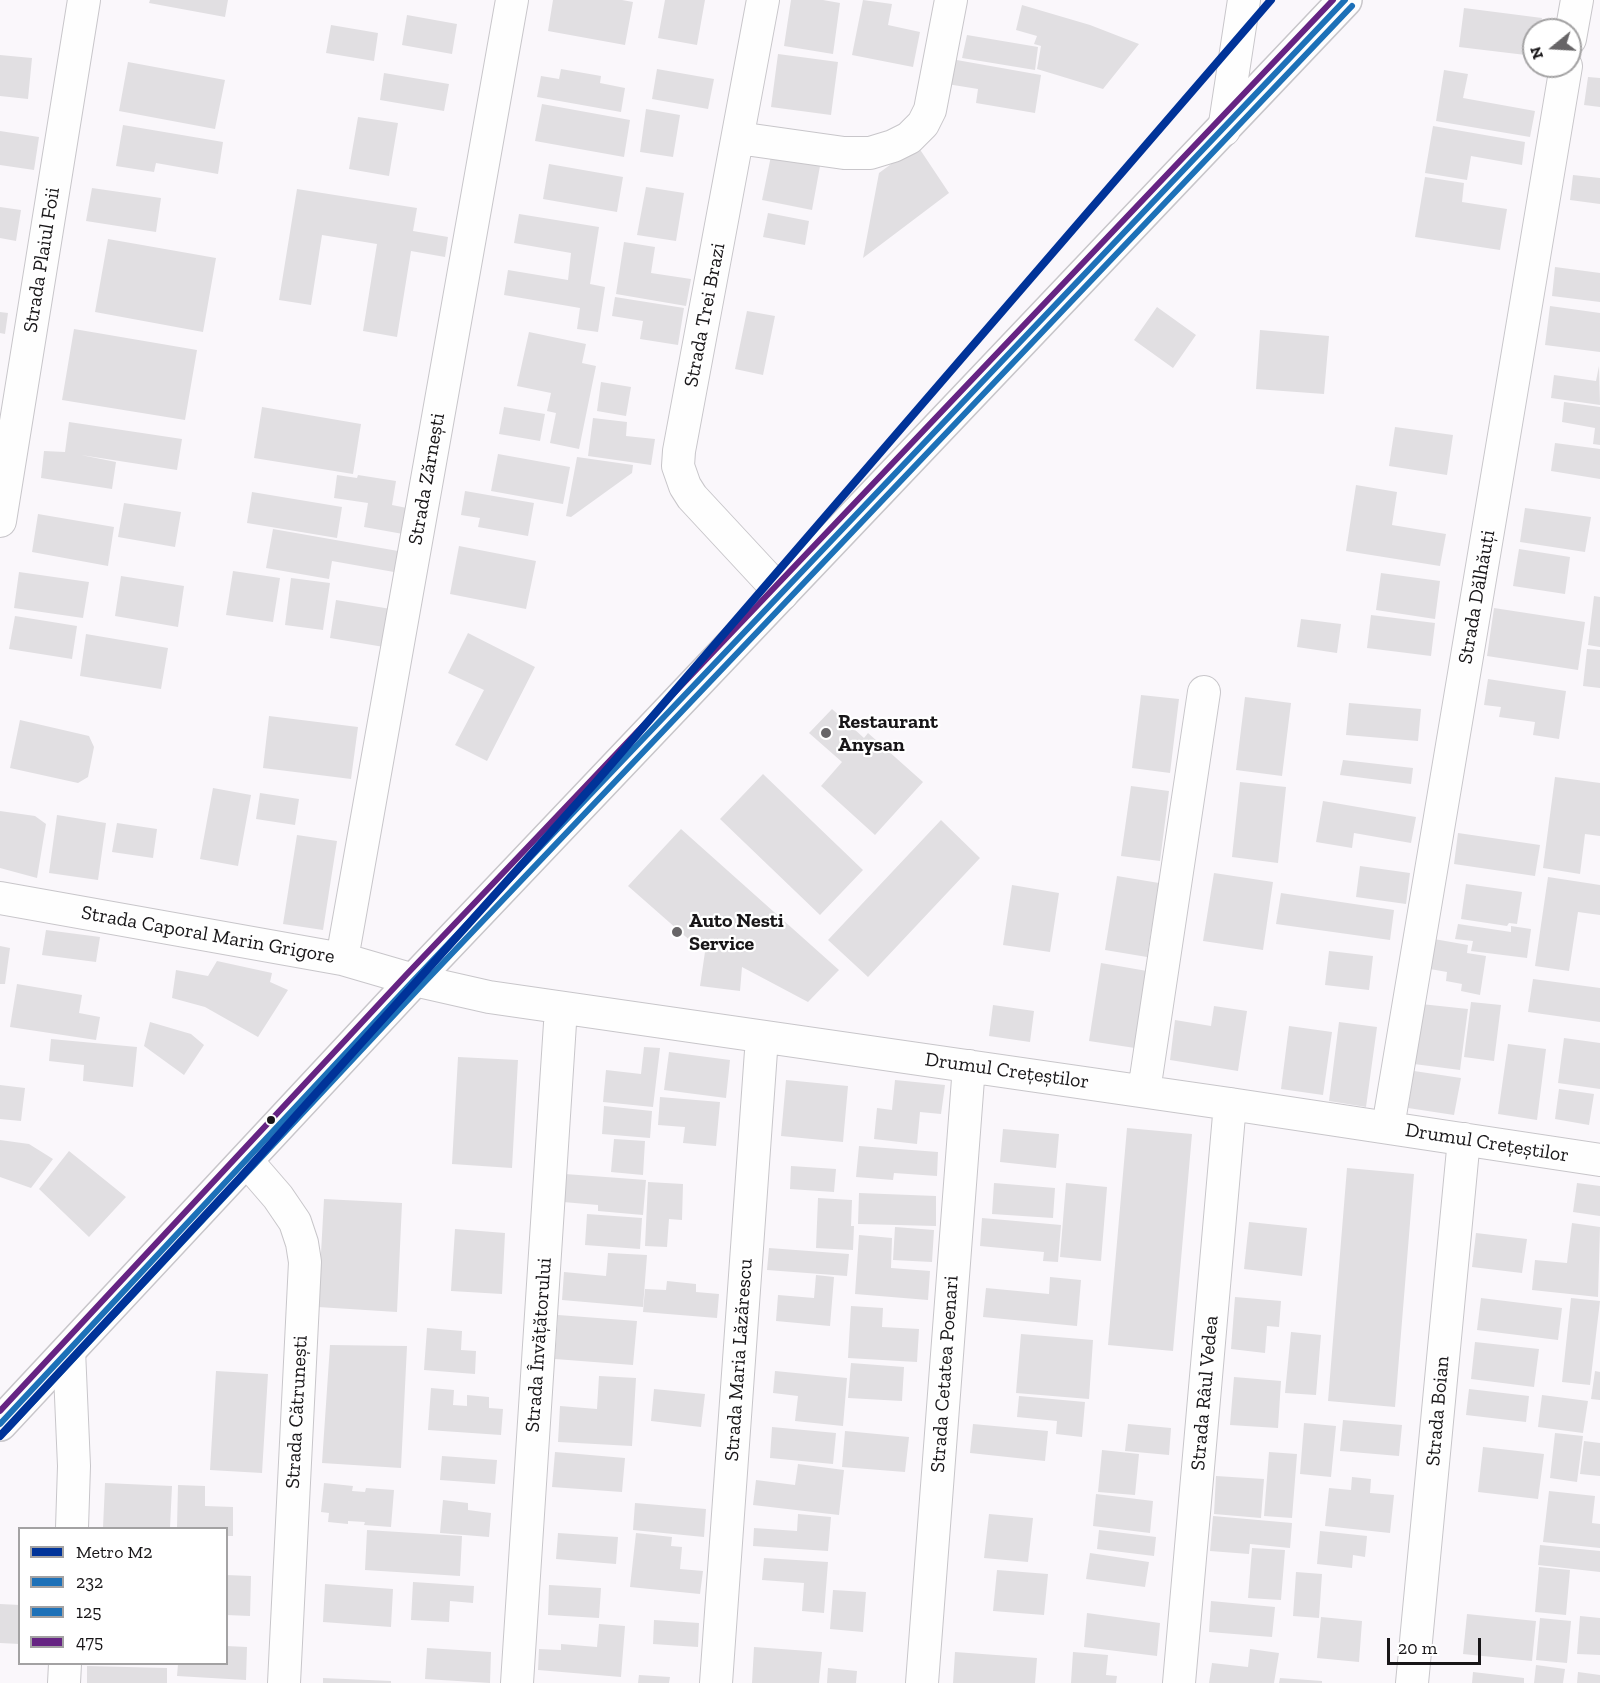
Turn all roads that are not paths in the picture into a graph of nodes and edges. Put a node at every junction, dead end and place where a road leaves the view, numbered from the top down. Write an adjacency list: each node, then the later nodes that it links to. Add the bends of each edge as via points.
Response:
1 (84, 0): 12 (street, Strada Plaiul Foii)
2 (512, 0): 16 (street, Strada Zărnești)
3 (764, 0): 11 (street, Strada Trei Brazi)
4 (951, 0): 11 (street, via 930,110 909,138 870,153 844,153)
5 (1244, 0): 10 (street)
6 (1345, 0): 10 (main road)
7 (1577, 0): 8 (street)
8 (1574, 18)
9 (1564, 78): 23 (street, Strada Dălhăuți)
10 (1224, 130): 13 (main road)
11 (738, 138): 13 (street, Strada Trei Brazi, via 678,466 692,497)
12 (0, 520)
13 (782, 594): 17 (main road)
14 (1204, 692): 21 (street)
15 (0, 898): 16 (street, Strada Caporal Marin Grigore)
16 (342, 959): 17 (street, Strada Caporal Marin Grigore)
17 (414, 980): 18 (street, Drumul Crețeștilor); 25 (main road)
18 (561, 1008): 19 (street, Drumul Crețeștilor); 33 (street, Strada Învățătorului)
19 (762, 1037): 20 (street, Drumul Crețeștilor); 34 (street, Strada Maria Lăzărescu)
20 (969, 1066): 21 (street, Drumul Crețeștilor); 35 (street, Strada Cetatea Poenari)
21 (1144, 1091): 22 (street, Drumul Crețeștilor)
22 (1230, 1104): 23 (street, Drumul Crețeștilor); 36 (street, Strada Râul Vedea)
23 (1388, 1127): 24 (street, Drumul Crețeștilor)
24 (1464, 1139): 26 (street, Drumul Crețeștilor); 37 (street, Strada Boian)
25 (246, 1160): 27 (main road); 32 (street, Strada Cătrunești, via 295,1222 305,1263)
26 (1600, 1160)
27 (69, 1350): 28 (main road); 29 (street, via 74,1466)
28 (0, 1424)
29 (72, 1527)
30 (65, 1665): 31 (street)
31 (64, 1683)
32 (284, 1683)
33 (517, 1683)
34 (716, 1683)
35 (922, 1683)
36 (1179, 1683)
37 (1412, 1683)

